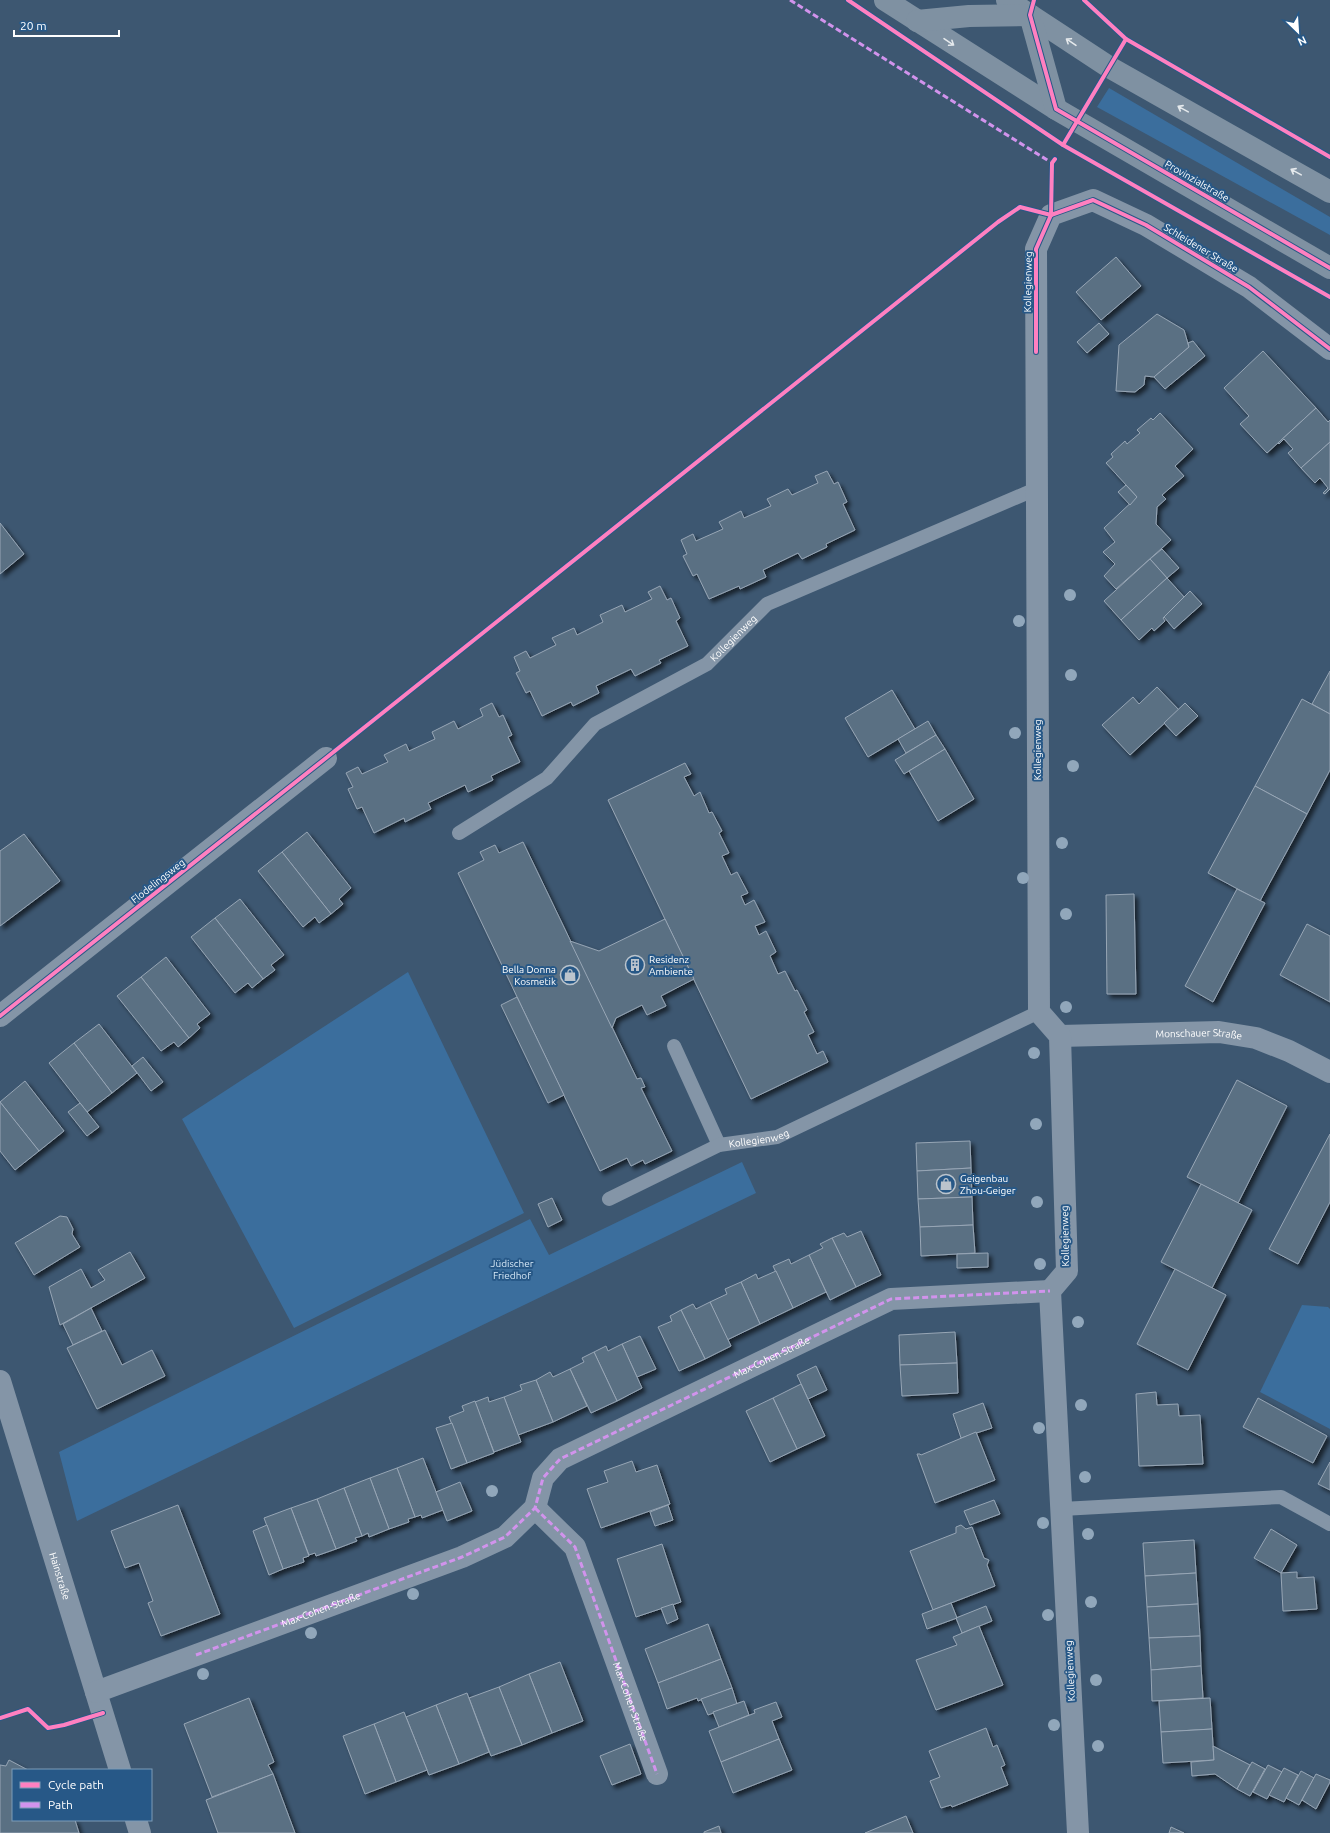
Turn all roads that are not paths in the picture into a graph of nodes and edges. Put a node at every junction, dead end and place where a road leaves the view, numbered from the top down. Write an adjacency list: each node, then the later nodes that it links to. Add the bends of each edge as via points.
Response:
1 (885, 0): 4 (main road, Provinzialstraße)
2 (1007, 0): 3 (main road)
3 (1032, 7): 4 (main road); 5 (main road); 6 (main road, one-way to 3, via 1109,67)
4 (917, 21): 5 (main road, Provinzialstraße, one-way to 5)
5 (1056, 109): 8 (main road, Provinzialstraße)
6 (1330, 192)
7 (1051, 215): 9 (street, Schleidener Straße, via 1093,200 1146,225 1249,286); 10 (street, Kollegienweg, via 1036,249)
8 (1330, 268)
9 (1330, 350)
10 (1036, 489): 12 (lane, Kollegienweg, via 767,604 707,664 595,724 547,778); 13 (street, Kollegienweg)
11 (326, 758): 14 (street, Flodelingsweg)
12 (459, 833)
13 (1039, 1012): 15 (street); 18 (lane, Kollegienweg, via 777,1137)
14 (0, 1016)
15 (1060, 1036): 17 (street, Monschauer Straße, via 1219,1032 1256,1038); 20 (street, Kollegienweg, via 1067,1270)
16 (674, 1046): 18 (lane)
17 (1330, 1072)
18 (719, 1145): 19 (lane, Kollegienweg)
19 (609, 1199)
20 (1050, 1291): 22 (street, Max-Cohen-Straße, via 892,1299 560,1459 543,1478); 23 (street, Kollegienweg)
21 (0, 1381): 25 (street, Hainstraße)
22 (535, 1508): 25 (street, Max-Cohen-Straße, via 505,1537 462,1557); 27 (street, Max-Cohen-Straße, via 574,1547)
23 (1062, 1509): 24 (lane, via 1281,1497); 30 (street, Kollegienweg)
24 (1330, 1524)
25 (96, 1692): 26 (street, Hainstraße)
26 (120, 1769)
27 (657, 1774)
28 (136, 1821): 29 (street)
29 (140, 1833)
30 (1078, 1833)

